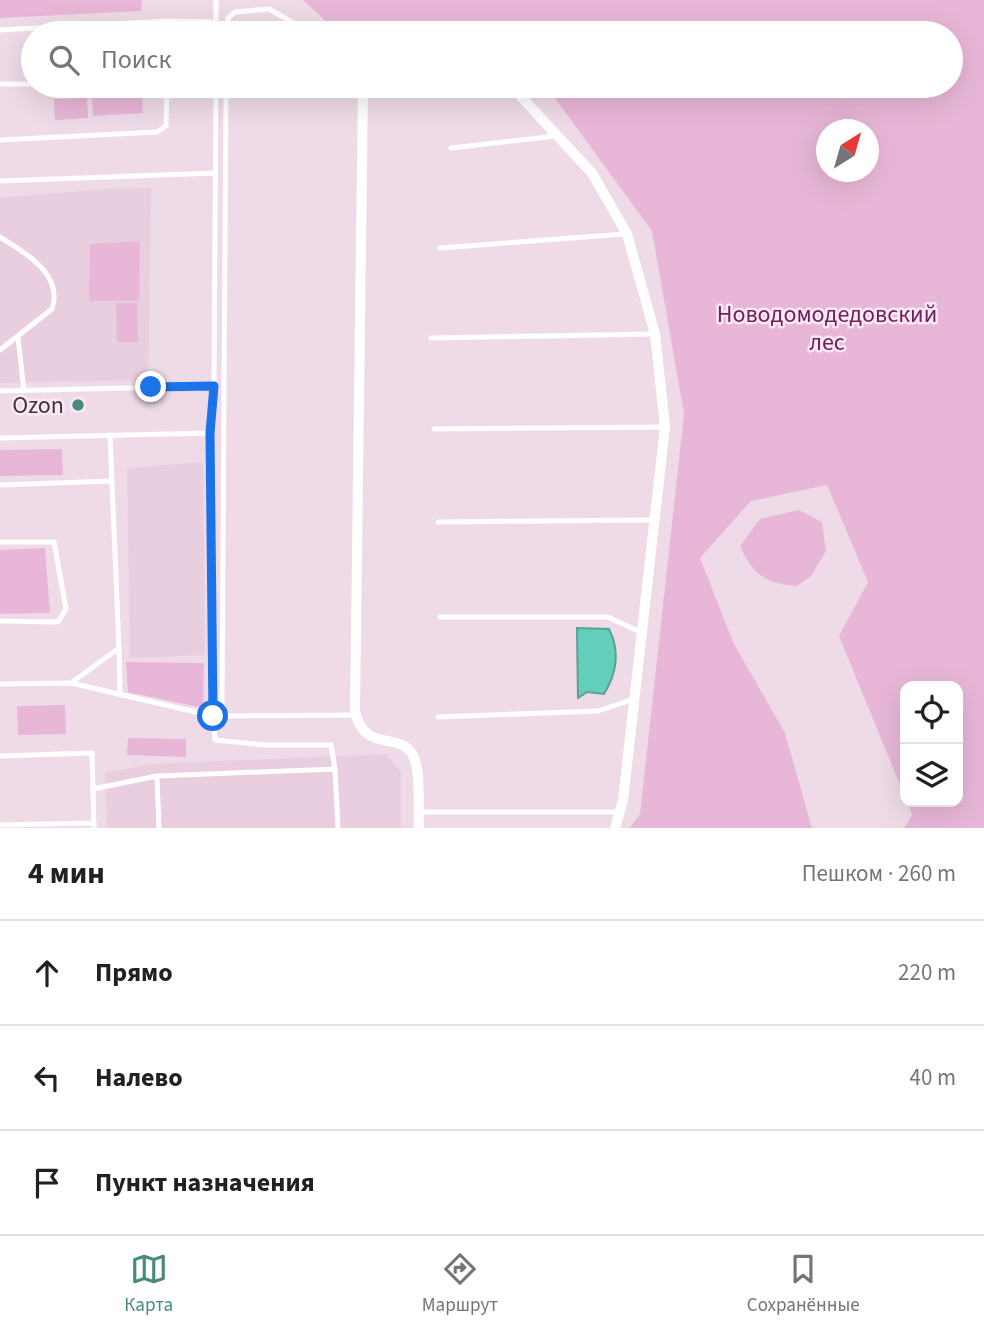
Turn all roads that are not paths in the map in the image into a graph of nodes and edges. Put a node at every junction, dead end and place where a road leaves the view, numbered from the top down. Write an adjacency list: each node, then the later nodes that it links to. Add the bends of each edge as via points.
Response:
1 (216, 0): 2 (lane)
2 (216, 21)
3 (228, 21): 4 (lane, via 235,12 269,9)
4 (290, 21)
5 (21, 29): 6 (lane)
6 (0, 30)
7 (0, 84): 8 (lane)
8 (21, 84)
9 (167, 98): 15 (lane, via 166,126 157,132)
10 (216, 98): 17 (lane)
11 (226, 98): 47 (lane, via 222,703 226,716)
12 (363, 98): 47 (street)
13 (522, 98): 14 (street)
14 (557, 136): 16 (lane); 19 (street, via 592,173)
15 (0, 139)
16 (451, 148)
17 (216, 173): 18 (lane); 26 (lane)
18 (0, 181)
19 (627, 234): 21 (lane); 22 (street)
20 (0, 237): 23 (lane, via 46,272 55,299 52,309)
21 (440, 248)
22 (655, 334): 24 (lane); 29 (street)
23 (18, 337): 25 (lane); 28 (lane)
24 (431, 338)
25 (0, 350)
26 (214, 386): 28 (lane); 31 (lane)
27 (0, 390): 28 (lane)
28 (24, 391)
29 (665, 427): 30 (lane); 36 (street)
30 (434, 429)
31 (210, 433): 32 (lane); 48 (lane)
32 (110, 435): 33 (lane); 34 (lane)
33 (0, 438)
34 (111, 481): 35 (lane); 42 (lane)
35 (0, 485)
36 (654, 520): 37 (lane); 41 (street)
37 (438, 522)
38 (0, 542): 40 (lane, via 54,542 66,609 58,622)
39 (440, 617): 41 (lane, via 608,617)
40 (0, 621)
41 (642, 633): 46 (street)
42 (119, 648): 43 (lane); 45 (lane)
43 (71, 683): 44 (lane); 45 (lane)
44 (0, 684)
45 (120, 695): 48 (lane)
46 (634, 699): 49 (lane, via 598,711); 55 (street)
47 (356, 715): 54 (street, via 364,734 403,746 413,755)
48 (213, 716): 51 (lane, via 215,740 331,745)
49 (438, 717)
50 (0, 756): 53 (lane, via 92,753)
51 (335, 769): 52 (lane); 60 (lane)
52 (158, 776): 53 (lane); 59 (lane)
53 (93, 789): 57 (lane)
54 (418, 812): 55 (lane); 61 (street)
55 (620, 812): 62 (street)
56 (0, 825): 58 (lane)
57 (94, 825): 58 (lane)
58 (41, 826)
59 (159, 828)
60 (338, 828)
61 (419, 828)
62 (615, 828)

